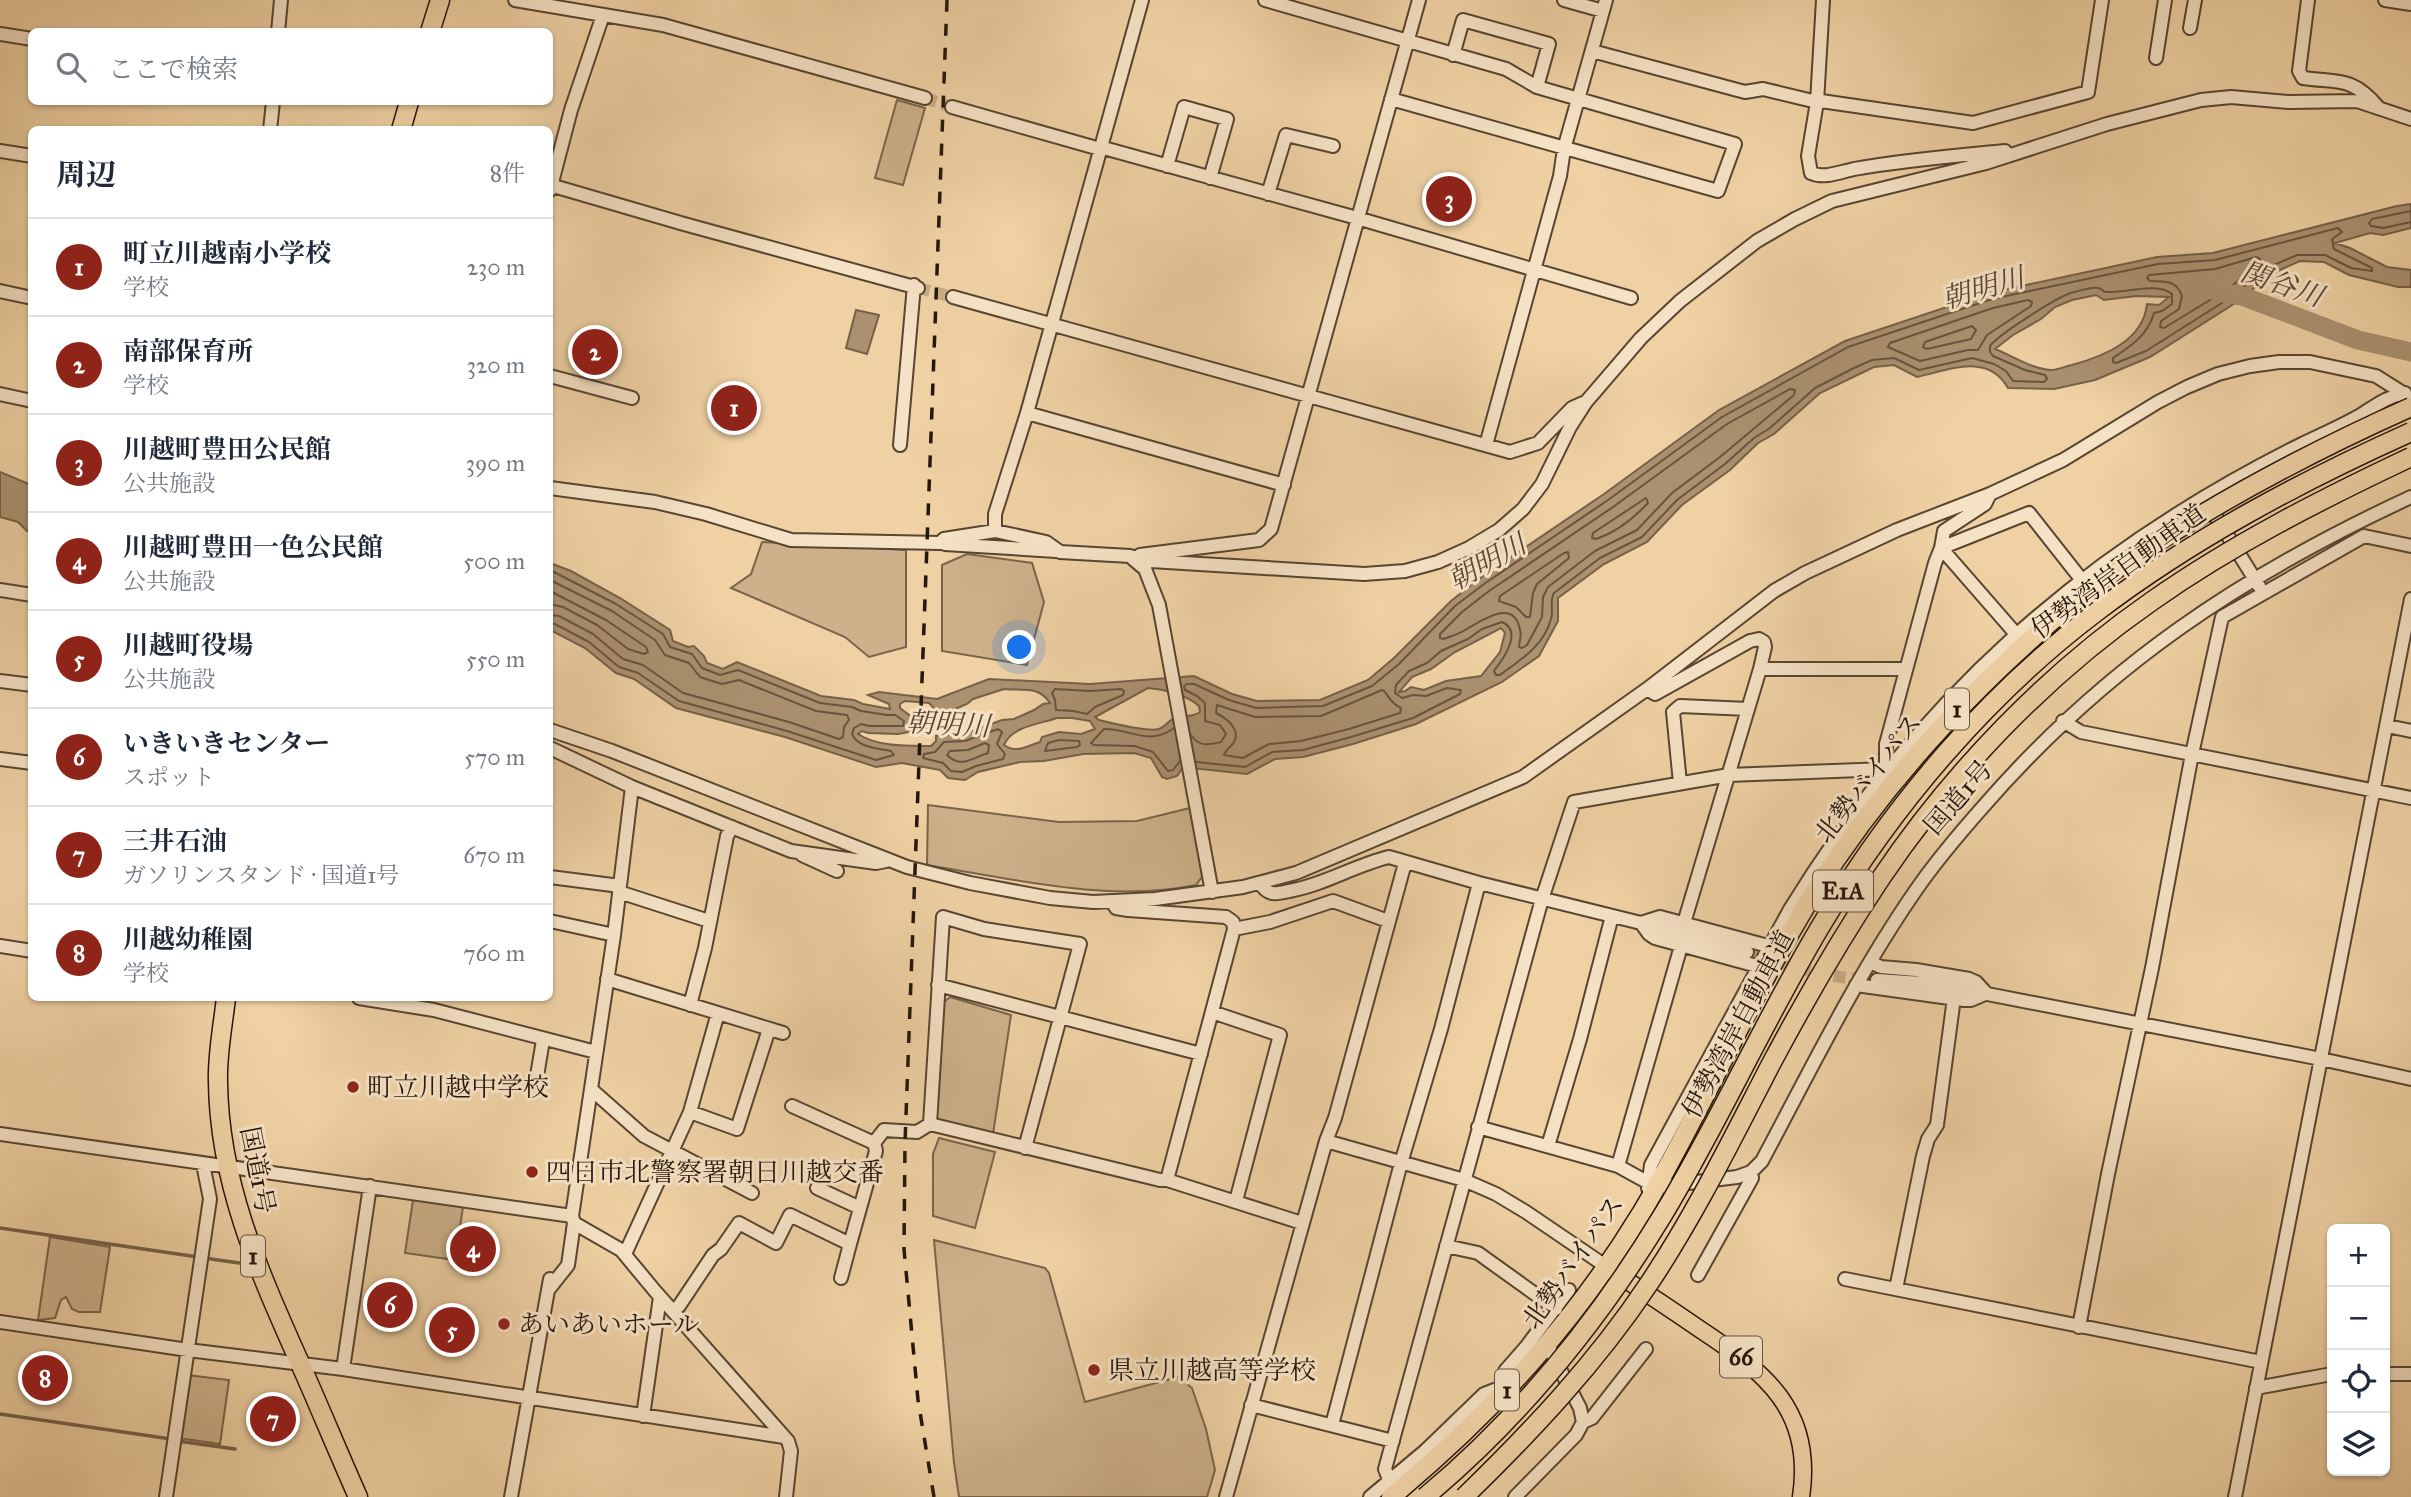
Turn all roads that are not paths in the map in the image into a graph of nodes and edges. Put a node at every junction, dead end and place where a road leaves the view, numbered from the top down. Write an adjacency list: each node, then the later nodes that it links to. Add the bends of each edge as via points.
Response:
1 (281, 0): 17 (street)
2 (440, 0): 18 (highway)
3 (515, 0): 16 (street)
4 (1142, 0): 39 (street)
5 (1265, 0): 22 (street)
6 (1419, 0): 22 (street)
7 (1564, 0): 15 (street)
8 (1823, 0): 30 (street)
9 (2102, 0): 30 (street, via 2088,92 1973,123)
10 (2165, 0): 25 (street)
11 (2195, 0): 19 (street)
12 (2308, 0): 34 (street, via 2299,71 2303,78 2351,84)
13 (2385, 0): 14 (street)
14 (2411, 4)
15 (1604, 5): 23 (street)
16 (603, 15): 27 (street, via 663,25); 45 (street)
17 (278, 28)
18 (431, 28)
19 (2190, 28)
20 (0, 34): 21 (street)
21 (28, 38)
22 (1409, 43): 24 (street); 28 (street)
23 (1592, 51): 29 (street); 30 (street, via 1745,92 1763,89)
24 (1453, 55): 26 (street, via 1506,69); 26 (street, via 1463,20 1549,44)
25 (2156, 58)
26 (1538, 87): 29 (street)
27 (925, 98)
28 (1391, 99): 41 (street); 49 (street)
29 (1578, 99): 41 (street); 41 (street, via 1735,144 1718,191)
30 (1817, 102): 40 (street, via 1808,156 1811,173 1817,176 1895,162)
31 (273, 105): 36 (street)
32 (406, 105): 37 (highway)
33 (952, 107): 39 (street)
34 (2380, 110): 35 (street); 40 (street, via 2357,101 2201,100)
35 (2411, 119)
36 (270, 126)
37 (402, 126)
38 (1333, 146): 48 (street, via 1286,135)
39 (1100, 148): 44 (street); 55 (street)
40 (2029, 148): 62 (street, via 1832,201 1795,219 1757,241 1680,301)
41 (1564, 149): 50 (street)
42 (0, 151): 43 (street)
43 (28, 155)
44 (1167, 166): 46 (street); 46 (street, via 1184,107 1195,110 1227,119)
45 (553, 176)
46 (1210, 178): 48 (street)
47 (553, 188): 65 (street, via 916,287)
48 (1268, 194): 49 (street)
49 (1357, 218): 50 (street); 58 (street)
50 (1533, 271): 54 (street); 66 (street)
51 (0, 291): 52 (street)
52 (28, 297)
53 (953, 298): 55 (street)
54 (1630, 298)
55 (1052, 324): 58 (street); 63 (street)
56 (553, 377): 59 (street)
57 (0, 394): 61 (street)
58 (1308, 395): 66 (street); 68 (street)
59 (632, 398)
60 (2409, 398): 70 (street, via 2376,376 2341,367 2310,362 2250,366 2218,374 2158,401 2063,460); 72 (street, via 2388,396); 80 (highway, 北勢バイパス / 1, bridge)
61 (28, 400)
62 (1586, 402): 66 (street, via 1572,408 1538,443 1510,452); 78 (street, via 1542,484 1523,509 1499,530 1438,562 1405,571 1364,574)
63 (1027, 413): 68 (street); 73 (street, via 995,513)
64 (2411, 432): 221 (highway, 伊勢湾岸自動車道 / E1A, bridge, via 2254,508 2189,548 2094,613 1975,720 1901,809 1825,918 1666,1211 1628,1271 1544,1381)
65 (900, 445)
66 (1486, 445)
67 (2411, 457): 222 (highway, 伊勢湾岸自動車道 / E1A, bridge, via 2273,526 2154,600 2109,632 1993,739 1921,822 1845,932 1648,1285 1560,1398)
68 (1284, 485): 78 (street, via 1271,529 1259,540)
69 (553, 488): 74 (street, via 655,502 792,540)
70 (1990, 494): 76 (street, via 1985,505 1944,531); 90 (street, via 1805,573 1774,591)
71 (2411, 496): 79 (street, 国道1号)
72 (2204, 497): 79 (street); 80 (street, via 2164,521)
73 (995, 531): 74 (street); 77 (street, via 1045,542)
74 (940, 543): 77 (street)
75 (2411, 546): 82 (street, via 2364,536)
76 (1941, 548): 80 (street, via 2029,513); 85 (street); 87 (street)
77 (1060, 552): 78 (street)
78 (1130, 556): 115 (street, via 1150,579 1165,631)
79 (2254, 579): 82 (street); 92 (street, 国道1号, via 2159,641)
80 (2090, 580): 85 (street); 172 (highway, 北勢バイパス / 1, via 1934,733 1866,817 1786,940)
81 (0, 590): 83 (street)
82 (2263, 592): 97 (street, via 2222,617)
83 (28, 594)
84 (2411, 599): 93 (street)
85 (2015, 634): 100 (street)
86 (1760, 668): 87 (street); 90 (street, via 1765,647 1759,639 1655,694); 91 (street)
87 (1906, 669): 100 (street, via 1886,744)
88 (0, 681): 89 (street)
89 (28, 684)
90 (1647, 689): 112 (street, via 1523,777 1296,873)
91 (1748, 709): 101 (street); 102 (street, via 1680,706 1673,712)
92 (2063, 721): 97 (street, via 2081,733); 131 (street, 国道1号, via 1946,849)
93 (2387, 726): 95 (street); 104 (street)
94 (553, 731): 108 (street)
95 (2411, 731)
96 (553, 749): 103 (street)
97 (2192, 754): 104 (street); 145 (street)
98 (0, 759): 99 (street)
99 (28, 762)
100 (1886, 769): 101 (street); 128 (street, via 1811,874)
101 (1729, 775): 102 (street); 123 (street)
102 (1680, 783): 116 (street, via 1574,802)
103 (632, 787): 106 (street); 114 (street)
104 (2374, 791): 105 (street); 151 (street)
105 (2411, 798)
106 (732, 827): 107 (street); 119 (street)
107 (790, 850): 108 (street, via 876,863); 110 (street)
108 (890, 860): 117 (street, via 933,875 996,888 1077,902)
109 (1405, 863): 112 (street, via 1389,857 1323,883 1273,894); 113 (street); 120 (street)
110 (837, 871)
111 (553, 878): 114 (street)
112 (1260, 883): 115 (street)
113 (1479, 883): 116 (street); 165 (street)
114 (620, 889): 119 (street); 125 (street)
115 (1212, 892): 117 (street)
116 (1542, 899): 118 (street); 158 (street)
117 (1112, 901): 124 (street, via 1116,908 1128,910 1226,918)
118 (1612, 916): 122 (street); 162 (street)
119 (709, 921): 141 (street)
120 (1388, 921): 124 (street, via 1333,901); 160 (street)
121 (553, 923): 125 (street)
122 (1642, 923): 123 (street, via 1660,917); 127 (street, via 1655,938); 130 (street)
123 (1684, 923): 128 (street)
124 (1234, 929): 142 (street)
125 (614, 935): 133 (street)
126 (0, 946): 129 (street)
127 (1681, 946): 132 (street); 168 (street)
128 (1768, 946): 132 (street)
129 (28, 950)
130 (1747, 952)
131 (1870, 961): 136 (street, 国道1号); 137 (street, via 1881,967 1969,979)
132 (1757, 966): 172 (street, via 1651,1165)
133 (607, 979): 141 (street); 149 (street)
134 (1877, 979): 137 (street)
135 (938, 985): 144 (street); 144 (street, via 943,917 995,932 1080,944); 157 (street)
136 (1856, 985): 138 (street); 169 (street, 国道1号, via 1762,1161)
137 (1986, 993): 138 (street, via 1971,1000); 145 (street)
138 (1954, 998): 187 (street, via 1937,1125 1923,1156)
139 (226, 1001): 167 (highway, 国道1号 / 1, via 218,1080)
140 (378, 1001): 148 (street, via 434,1010)
141 (690, 1004): 143 (street)
142 (1212, 1012): 150 (street); 176 (street, via 1280,1035)
143 (718, 1013): 146 (street); 156 (street)
144 (1061, 1017): 150 (street); 163 (street)
145 (2138, 1024): 151 (street); 193 (street)
146 (769, 1029): 147 (street); 156 (street, via 737,1129)
147 (783, 1033)
148 (544, 1040): 149 (street); 153 (street)
149 (596, 1052): 154 (street)
150 (1201, 1054): 170 (street)
151 (2321, 1059): 152 (street); 197 (street)
152 (2411, 1079)
153 (536, 1082)
154 (592, 1090): 164 (street, via 635,1130); 178 (street)
155 (792, 1106): 161 (street)
156 (690, 1112): 164 (street)
157 (930, 1124): 161 (street, via 917,1132 884,1130); 163 (street)
158 (1478, 1127): 162 (street); 171 (street)
159 (0, 1134): 166 (street)
160 (1326, 1141): 165 (street); 179 (street)
161 (874, 1143): 177 (street, via 876,1151)
162 (1548, 1146): 168 (street)
163 (1026, 1148): 170 (street)
164 (671, 1150): 175 (street); 182 (street)
165 (1401, 1163): 171 (street); 211 (street)
166 (203, 1164): 167 (street); 196 (street, via 210,1199)
167 (227, 1165): 173 (street); 198 (highway, 国道1号 / 1, via 244,1231)
168 (1618, 1166): 172 (street)
169 (1751, 1172): 172 (street); 184 (street, 国道1号, via 1752,1178)
170 (1167, 1180): 176 (street)
171 (1464, 1180): 181 (street); 183 (street, via 1527,1212)
172 (1653, 1185): 183 (highway, 北勢バイパス / 1, via 1647,1203)
173 (370, 1186): 178 (street); 199 (street)
174 (817, 1188): 177 (street)
175 (752, 1193)
176 (1236, 1201): 179 (street)
177 (860, 1208): 180 (street)
178 (573, 1220): 182 (street); 207 (street, via 568,1265 549,1284)
179 (1302, 1223): 208 (street)
180 (850, 1244): 185 (street); 191 (street, via 790,1215 776,1242 739,1223)
181 (1446, 1246): 190 (street, via 1478,1253); 213 (street)
182 (625, 1254): 189 (street)
183 (1607, 1267): 194 (highway, 北勢バイパス / 1); 224 (main road, 66, via 1745,1360 1775,1388 1791,1412 1801,1440)
184 (1698, 1275)
185 (841, 1278)
186 (1845, 1279): 187 (street)
187 (1896, 1289): 193 (street)
188 (1569, 1290): 190 (street)
189 (660, 1297): 191 (street); 209 (street)
190 (1556, 1309): 200 (street)
191 (673, 1311): 212 (street)
192 (0, 1322): 196 (street)
193 (2079, 1327): 197 (street)
194 (1548, 1346): 205 (highway, 北勢バイパス / 1); 210 (street, 1)
195 (1646, 1349): 210 (street)
196 (188, 1350): 198 (street); 215 (street)
197 (2261, 1362): 204 (street)
198 (300, 1364): 199 (street); 216 (highway, 国道1号 / 1)
199 (343, 1369): 207 (street)
200 (1505, 1371): 205 (street); 206 (street)
201 (2390, 1374): 202 (street)
202 (2411, 1374)
203 (2327, 1375): 204 (street)
204 (2256, 1388): 225 (street)
205 (1506, 1391): 206 (street); 214 (highway, 北勢バイパス / 1, via 1474,1424)
206 (1484, 1394): 214 (street)
207 (529, 1398): 209 (street); 217 (street)
208 (1251, 1405): 211 (street); 219 (street)
209 (643, 1416): 212 (street)
210 (1583, 1422): 223 (street, via 1576,1435)
211 (1332, 1425): 213 (street)
212 (784, 1437): 218 (street, via 791,1451)
213 (1393, 1441): 214 (street, via 1385,1469)
214 (1390, 1489): 220 (street)
215 (166, 1497)
216 (358, 1497)
217 (511, 1497)
218 (786, 1497)
219 (1226, 1497)
220 (1370, 1497)
221 (1426, 1497)
222 (1464, 1497)
223 (1515, 1497)
224 (1801, 1497)
225 (2235, 1497)

